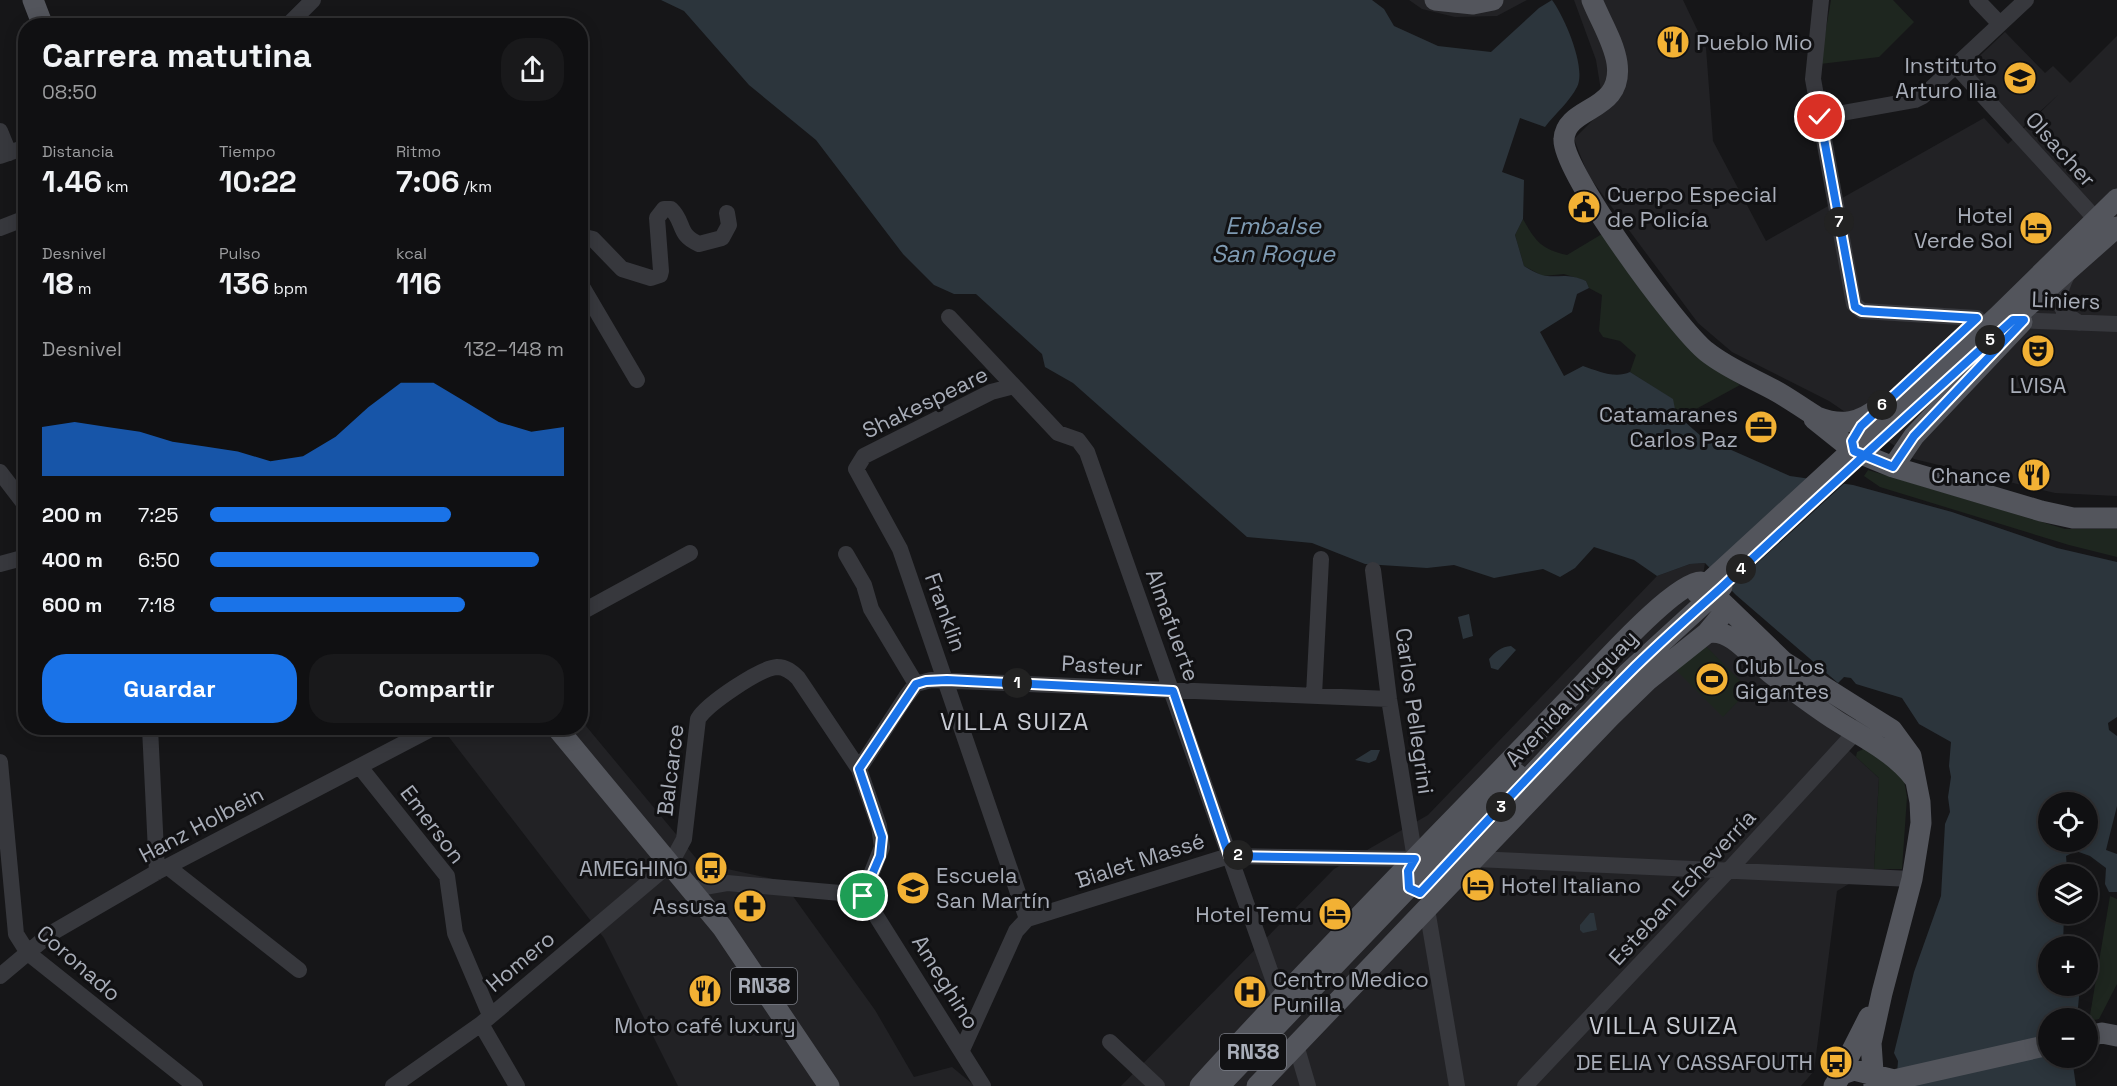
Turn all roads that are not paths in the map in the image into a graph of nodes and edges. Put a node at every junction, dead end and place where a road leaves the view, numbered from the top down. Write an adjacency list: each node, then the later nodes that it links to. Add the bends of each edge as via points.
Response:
1 (33, 0): 9 (main road)
2 (313, 0): 10 (street)
3 (1435, 0): 4 (main road, via 1473,4)
4 (1493, 0)
5 (1592, 0): 32 (main road, via 1616,57 1617,74 1611,95 1566,130 1564,145 1571,164 1617,237 1694,340 1716,359)
6 (1821, 0): 13 (street, via 1813,79)
7 (1977, 0): 11 (street)
8 (2026, 0): 11 (street)
9 (40, 18)
10 (295, 18)
11 (2000, 24): 12 (street)
12 (1956, 66): 13 (street, via 1915,100); 18 (street, Olsacher)
13 (1820, 117): 26 (street, via 1855,307 1862,311)
14 (0, 131): 15 (street)
15 (4, 155)
16 (2117, 199): 18 (main road, RN38)
17 (727, 213): 22 (street, via 729,225 722,238 699,244 684,235 675,213 664,208 657,218 661,271 651,278 622,269)
18 (2095, 219): 21 (street, Olsacher); 23 (main road, RN38)
19 (18, 221): 20 (street)
20 (0, 228)
21 (2113, 231): 23 (main road, RN38)
22 (588, 238)
23 (2061, 266): 26 (main road); 27 (main road, RN38); 28 (street, via 2060,305); 33 (main road, RN38, via 1998,316)
24 (588, 297): 30 (street)
25 (949, 317): 31 (street, Almafuerte)
26 (1977, 318): 33 (main road)
27 (2018, 320): 28 (street, Liniers); 33 (main road, RN38); 36 (main road, via 1914,436)
28 (2079, 323): 29 (street, Liniers)
29 (2117, 324)
30 (637, 381)
31 (1014, 386): 35 (street, Shakespeare, via 991,392 864,456); 52 (street, Almafuerte, via 1058,432 1084,445)
32 (1802, 408): 33 (main road, via 1827,421 1853,423 1867,417); 34 (main road)
33 (1889, 416): 34 (main road, via 1854,435); 47 (main road, RN38)
34 (1854, 451): 36 (main road)
35 (858, 463): 50 (street, Franklin, via 858,473 900,549)
36 (1893, 467): 39 (main road, via 2041,511 2073,518)
37 (0, 472): 38 (street)
38 (18, 496)
39 (2117, 519)
40 (690, 553): 48 (street)
41 (846, 554): 51 (street, via 864,585 871,609)
42 (18, 559): 44 (street)
43 (1320, 559): 53 (street)
44 (0, 564)
45 (1373, 570): 54 (street, Carlos Pellegrini)
46 (1709, 588): 49 (main road, via 1722,606 1721,616); 55 (main road, via 1784,662); 64 (main road, Avenida Uruguay, via 1683,587 1617,649)
47 (1690, 608): 62 (main road, RN38, via 1620,664); 72 (main road, RN38)
48 (588, 609)
49 (1707, 633): 55 (main road, via 1726,634 1776,677); 65 (main road, Avenida Uruguay, via 1648,680 1610,717)
50 (947, 680): 51 (street, Pasteur); 52 (street, Pasteur); 73 (street, Franklin)
51 (916, 684): 61 (street)
52 (1173, 691): 53 (street, Pasteur); 63 (street, Almafuerte)
53 (1314, 694): 54 (street, Pasteur)
54 (1389, 699): 64 (street, Carlos Pellegrini)
55 (1863, 724): 68 (street, Esteban Echeverría); 69 (main road, via 1901,740 1911,756 1921,823)
56 (151, 735): 67 (street)
57 (420, 735): 60 (street, Hanz Holbein)
58 (563, 735): 66 (main road, RN38)
59 (0, 762): 74 (street, Coronado, via 16,934)
60 (360, 767): 67 (street, Hanz Holbein); 78 (street, Emerson, via 447,876 455,933)
61 (859, 769): 66 (street, Balcarce, via 798,678 783,668 768,669 710,704 698,719 684,839); 71 (street, Balcarce, via 882,837 880,856)
62 (1477, 817): 64 (main road); 72 (main road, RN38)
63 (1229, 856): 64 (street, Bialet Massé); 73 (street, Bialet Massé); 79 (street, Almafuerte)
64 (1415, 859): 72 (main road, via 1408,871); 79 (main road, Avenida Uruguay)
65 (1475, 859): 68 (street); 72 (main road, Avenida Uruguay)
66 (671, 863): 70 (main road, RN38); 78 (street, Homero)
67 (162, 869): 74 (street, Hanz Holbein, via 50,934); 75 (street)
68 (1727, 872): 69 (street); 97 (street, Esteban Echeverría)
69 (1912, 879): 77 (main road)
70 (693, 889): 71 (street, via 727,883); 89 (main road, RN38, via 747,961)
71 (863, 896): 82 (street, Ameghino)
72 (1419, 897): 79 (main road, RN38); 79 (main road, Avenida Uruguay); 96 (street)
73 (1027, 919): 82 (street, via 1016,931)
74 (28, 953): 76 (street, Hanz Holbein); 86 (street, Coronado)
75 (299, 970)
76 (0, 976)
77 (1882, 993): 83 (main road, via 1871,1043); 85 (main road)
78 (485, 1019): 87 (street, Homero); 88 (street, Emerson)
79 (1288, 1023): 84 (main road, Avenida Uruguay); 92 (main road, Avenida Uruguay); 93 (main road, RN38); 94 (main road, RN38); 95 (street, Almafuerte)
80 (1110, 1042): 91 (street)
81 (2038, 1047): 83 (main road)
82 (962, 1050): 90 (street, Ameghino)
83 (1878, 1081): 85 (main road, via 1854,1070)
84 (1261, 1083): 94 (main road)
85 (1834, 1084)
86 (195, 1086)
87 (393, 1086)
88 (517, 1086)
89 (830, 1086)
90 (983, 1086)
91 (1157, 1086)
92 (1200, 1086)
93 (1219, 1086)
94 (1237, 1086)
95 (1308, 1086)
96 (1457, 1086)
97 (1525, 1086)

